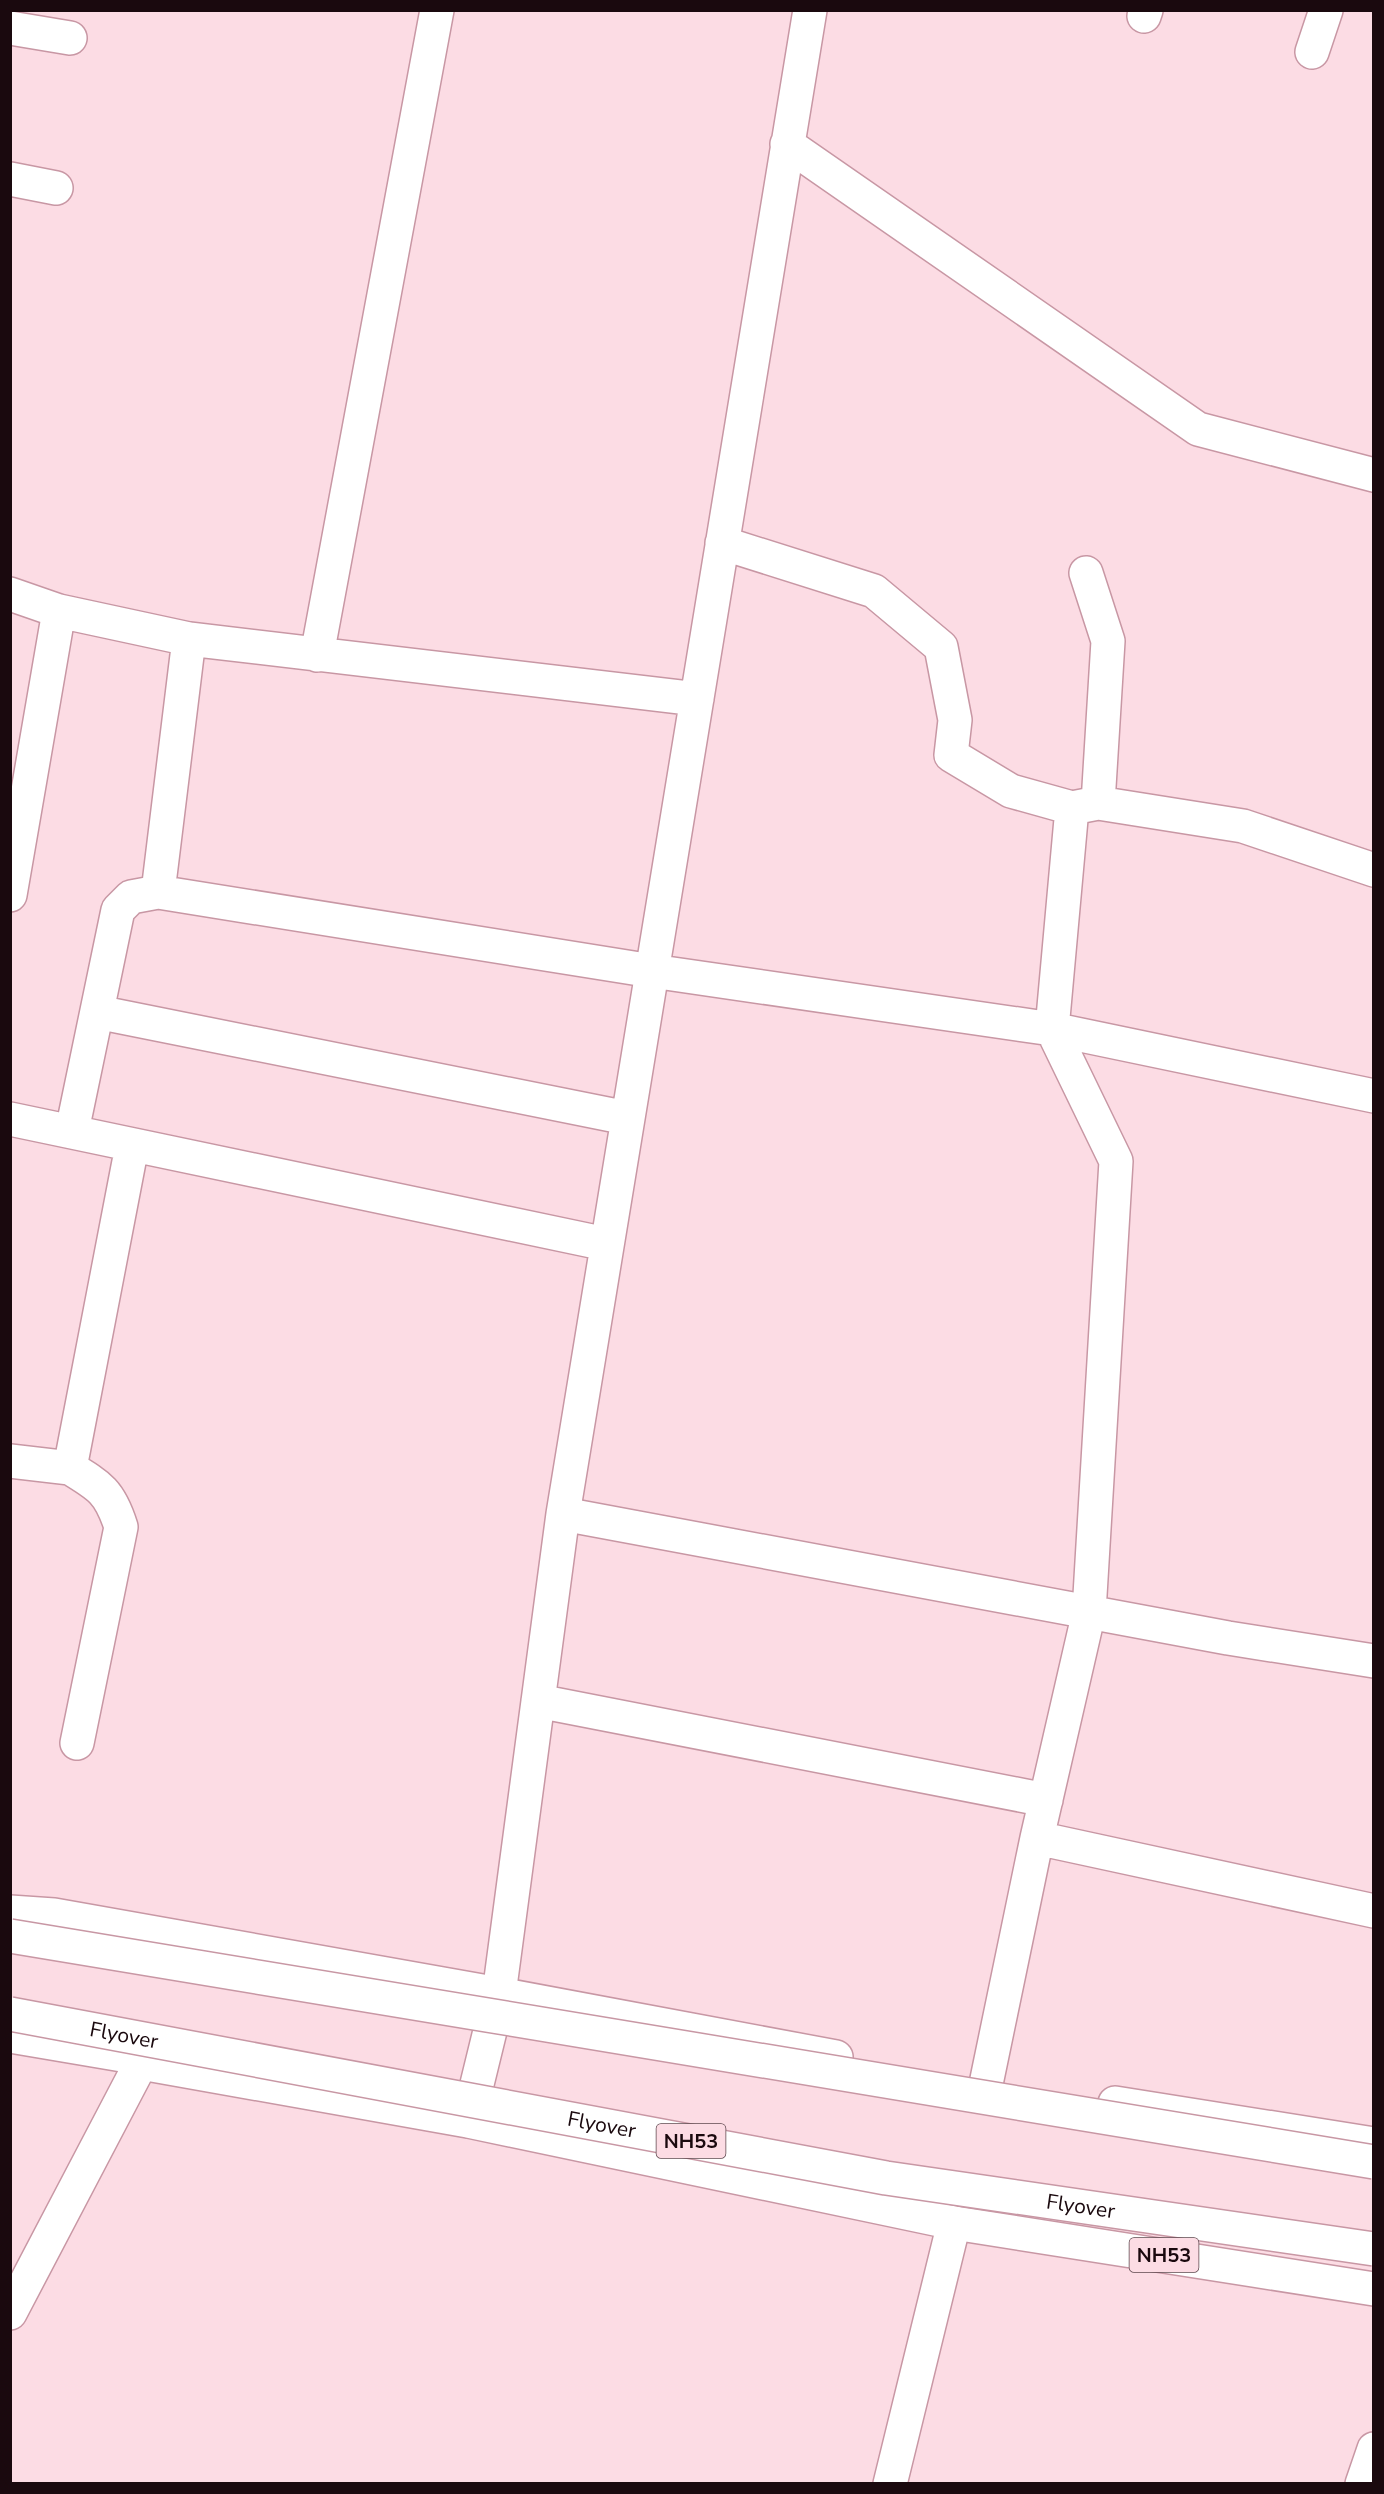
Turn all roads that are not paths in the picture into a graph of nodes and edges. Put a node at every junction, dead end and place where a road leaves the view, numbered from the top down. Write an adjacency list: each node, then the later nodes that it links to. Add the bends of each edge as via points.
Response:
1 (436, 10): 16 (main road)
2 (810, 10): 7 (main road)
3 (1326, 10): 6 (main road)
4 (10, 28): 5 (main road)
5 (70, 38)
6 (1312, 52)
7 (787, 144): 10 (main road, via 1198,429); 11 (main road)
8 (10, 179): 9 (main road)
9 (56, 188)
10 (1374, 475)
11 (722, 543): 17 (main road); 18 (main road, via 874,591 941,647 955,720 951,755 1011,791)
12 (1086, 573): 18 (main road, via 1108,641)
13 (10, 594): 14 (main road)
14 (59, 611): 15 (main road); 21 (main road)
15 (189, 639): 16 (main road); 20 (main road)
16 (317, 655): 17 (main road)
17 (697, 699): 22 (main road)
18 (1085, 805): 19 (main road, via 1243,826); 24 (main road)
19 (1374, 870)
20 (158, 892): 22 (main road); 23 (main road, via 131,897 118,910)
21 (10, 895)
22 (652, 971): 24 (main road); 26 (main road)
23 (96, 1012): 26 (main road); 28 (main road)
24 (1052, 1029): 25 (main road); 34 (main road, via 1116,1161)
25 (1374, 1096)
26 (627, 1118): 30 (main road)
27 (10, 1119): 28 (main road)
28 (72, 1131): 29 (main road)
29 (132, 1146): 30 (main road); 32 (main road)
30 (606, 1244): 33 (main road)
31 (10, 1461): 32 (main road)
32 (70, 1468): 37 (main road, via 96,1484 114,1504 121,1527)
33 (563, 1514): 34 (main road); 36 (main road)
34 (1089, 1612): 35 (main road); 38 (main road)
35 (1374, 1661)
36 (538, 1701): 38 (main road); 43 (main road)
37 (78, 1743)
38 (1046, 1800): 39 (main road)
39 (1037, 1838): 40 (main road); 47 (main road)
40 (1374, 1911)
41 (10, 1912): 43 (main road, via 54,1915)
42 (10, 1936): 50 (main road, bridge)
43 (499, 1994): 47 (main road); 48 (main road)
44 (10, 2014): 52 (main road, Flyover / NH53, bridge, via 886,2178)
45 (10, 2036): 46 (main road, NH53, via 140,2058)
46 (141, 2063): 48 (main road, NH53); 54 (main road)
47 (986, 2084): 49 (main road)
48 (468, 2121): 51 (main road, NH53)
49 (1374, 2144)
50 (1374, 2162)
51 (954, 2223): 53 (main road, NH53); 56 (main road)
52 (1374, 2249)
53 (1374, 2289)
54 (10, 2313)
55 (1374, 2450): 57 (main road)
56 (890, 2484)
57 (1362, 2484)

